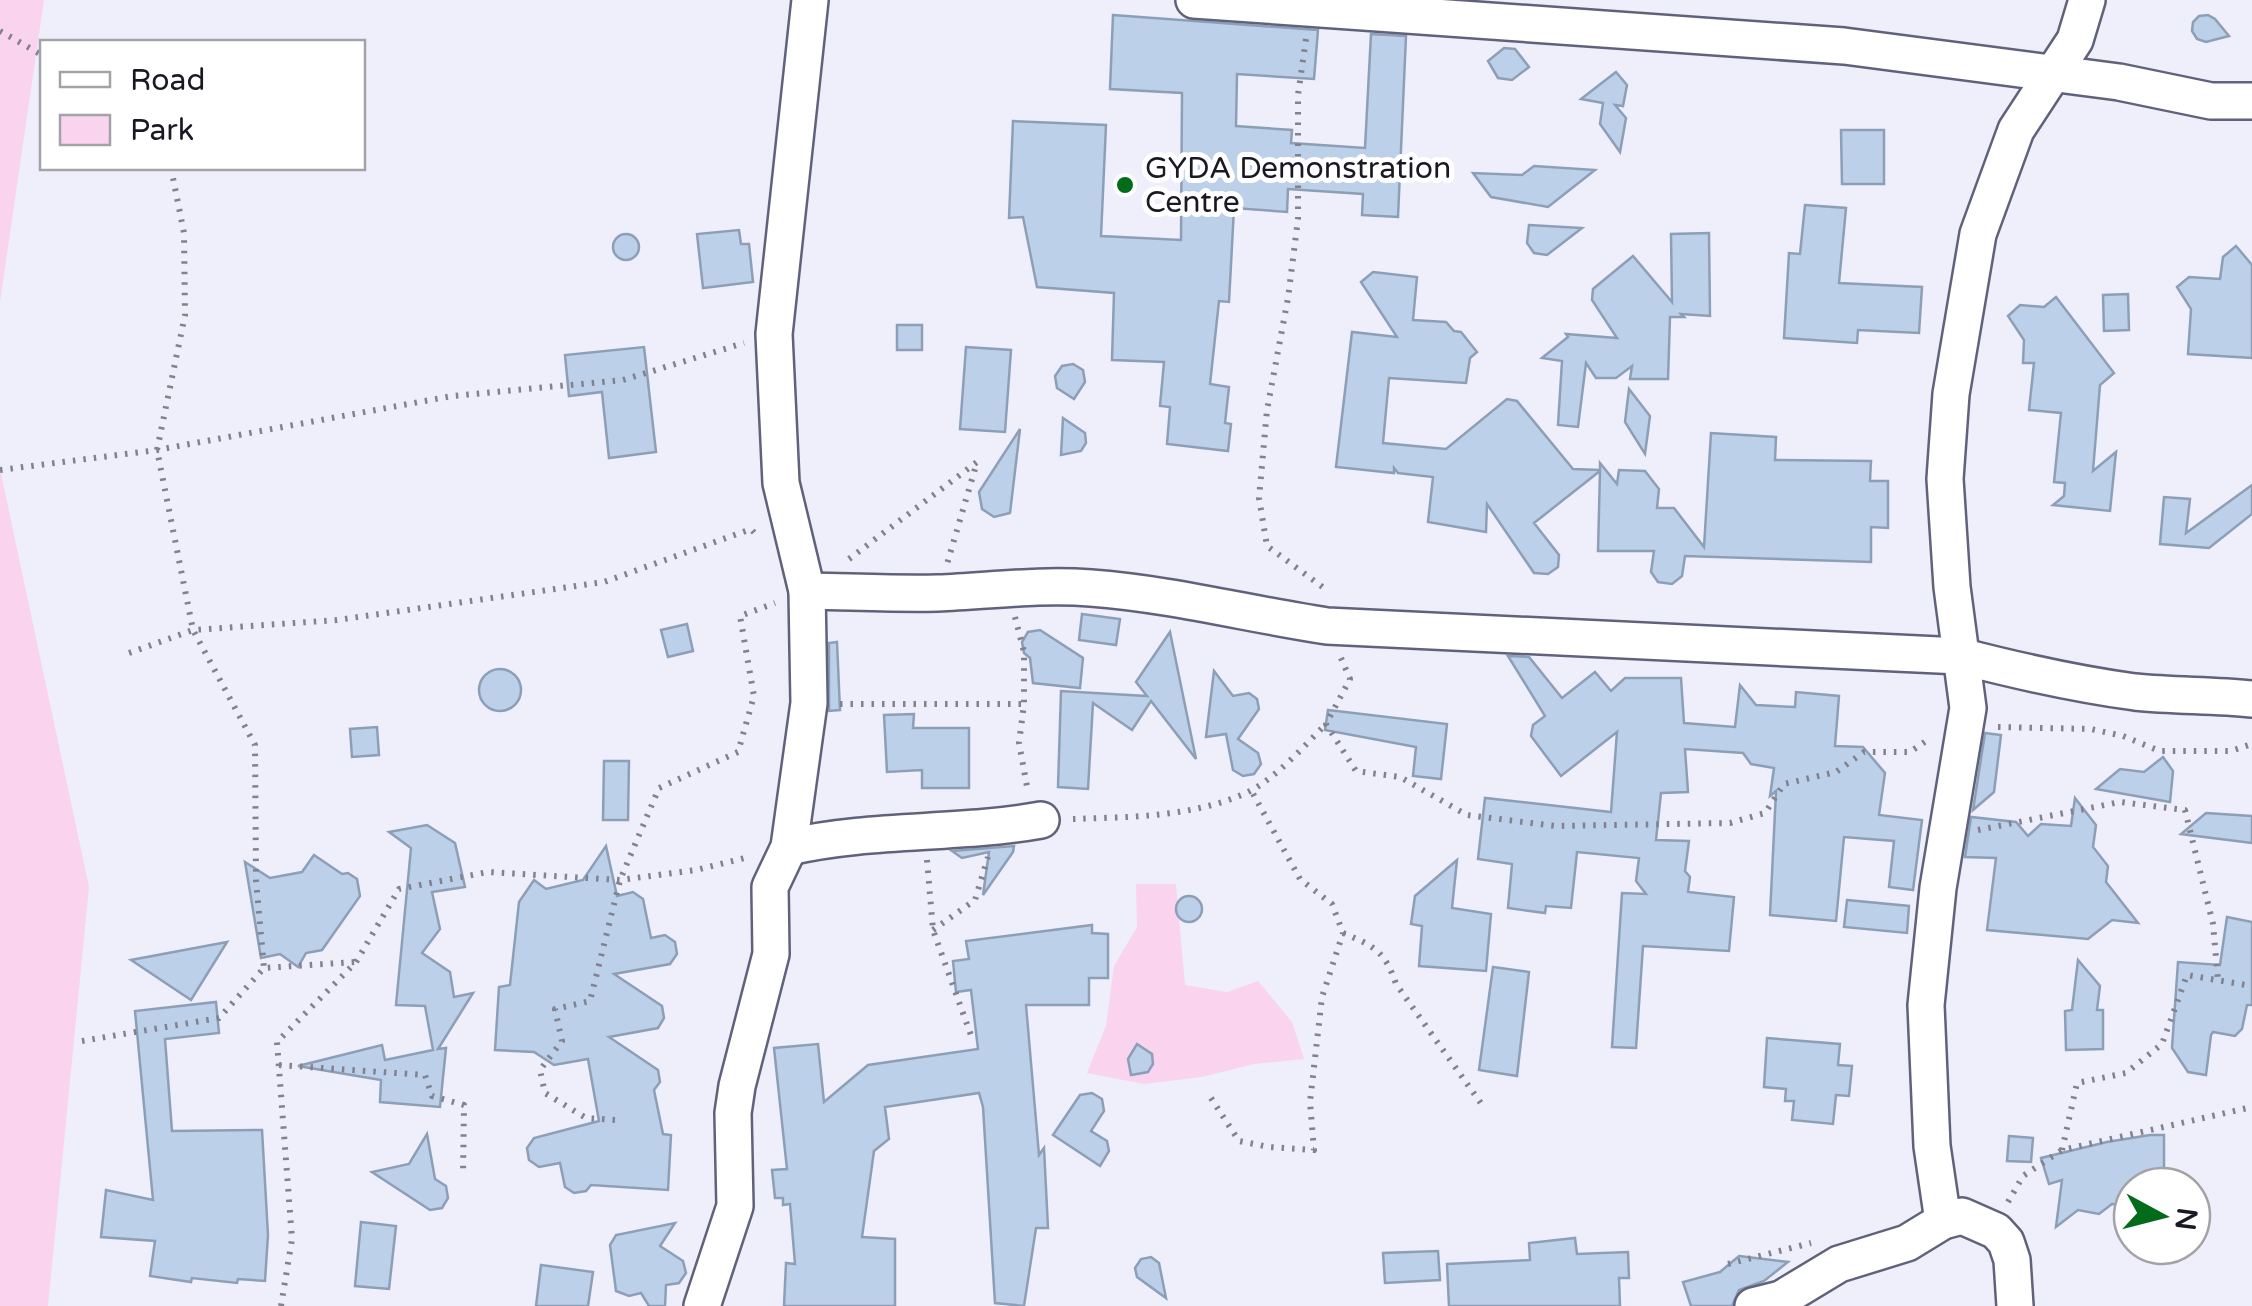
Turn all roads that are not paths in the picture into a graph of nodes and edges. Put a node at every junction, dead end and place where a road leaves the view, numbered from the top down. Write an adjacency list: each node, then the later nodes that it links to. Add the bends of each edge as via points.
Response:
1 (810, 0): 7 (street, via 774,334 781,483)
2 (1194, 0): 4 (street)
3 (2087, 0): 5 (street, via 2075,40)
4 (1437, 9): 5 (street, via 1844,46)
5 (2054, 75): 6 (street, via 2211,101); 8 (street, via 2016,130 1978,234 1962,320 1945,479)
6 (2252, 101)
7 (807, 591): 8 (street, via 1108,590 1327,626); 11 (street, via 809,703)
8 (1960, 656): 9 (street, via 2070,682); 12 (street, via 1967,716 1926,1006 1932,1146)
9 (2252, 699)
10 (1041, 820): 11 (street)
11 (789, 847): 13 (street, via 770,887 771,954 735,1099 735,1206)
12 (1943, 1222): 14 (street); 15 (street, via 1962,1216 2006,1242)
13 (702, 1306)
14 (1752, 1306)
15 (2016, 1306)

